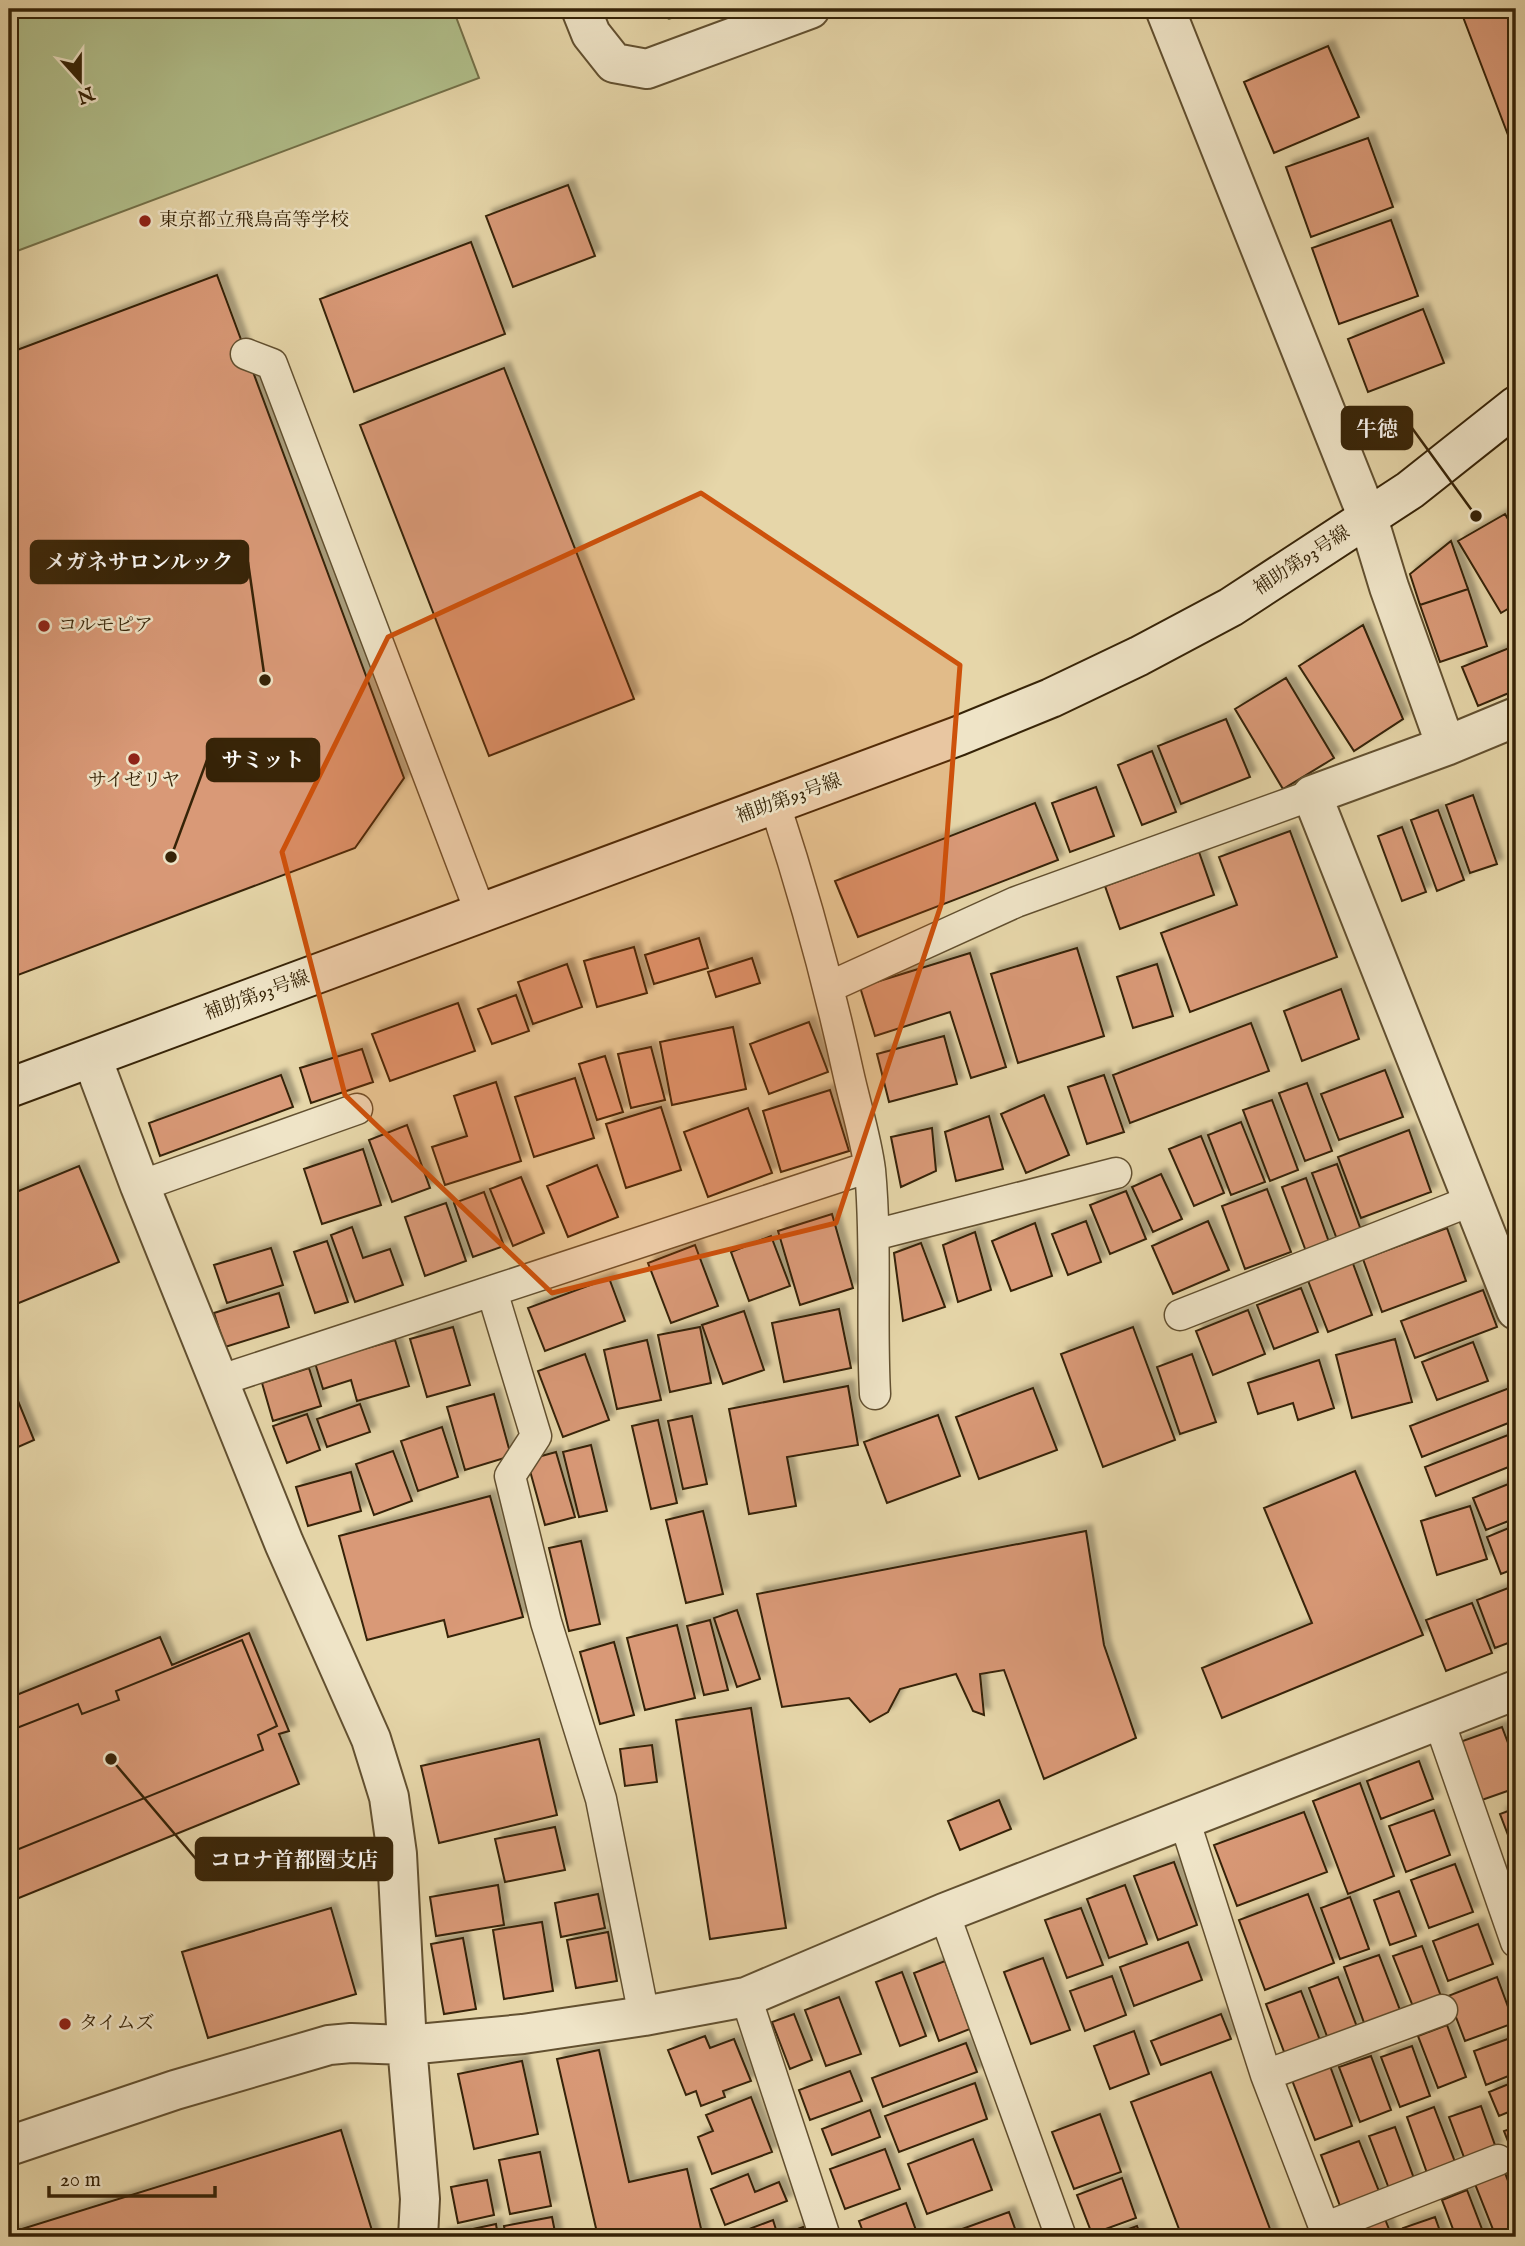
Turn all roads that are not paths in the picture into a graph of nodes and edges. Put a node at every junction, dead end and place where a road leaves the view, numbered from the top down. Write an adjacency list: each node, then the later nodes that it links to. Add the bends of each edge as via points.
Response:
1 (582, 9): 2 (street, via 591,34 614,62 647,69)
2 (810, 9)
3 (1164, 9): 6 (street)
4 (246, 354): 11 (lane, via 272,363)
5 (1516, 406): 6 (street, 補助第93号線, via 1410,491)
6 (1368, 518): 8 (street); 10 (street, 補助第93号線, via 1231,607 1139,656 970,732)
7 (1516, 717): 8 (street)
8 (1446, 746): 9 (street)
9 (1312, 795): 12 (lane, via 1016,902); 19 (street)
10 (775, 805): 11 (street, 補助第93号線); 12 (lane)
11 (481, 914): 13 (street, 補助第93号線)
12 (829, 987): 16 (lane)
13 (92, 1058): 14 (street, 補助第93号線); 18 (street)
14 (9, 1088)
15 (357, 1109): 18 (lane)
16 (869, 1167): 20 (lane); 21 (lane)
17 (1116, 1174): 20 (lane)
18 (140, 1186): 24 (street)
19 (1473, 1200): 22 (street); 23 (lane)
20 (874, 1235): 25 (lane)
21 (492, 1291): 24 (lane); 33 (lane, via 536,1437 510,1476 545,1622 601,1800)
22 (1516, 1310)
23 (1180, 1315)
24 (218, 1381): 34 (street, via 371,1739 389,1797 397,1854)
25 (875, 1394)
26 (1516, 1690): 27 (street)
27 (1439, 1721): 28 (street); 30 (lane)
28 (1184, 1819): 29 (street); 35 (lane)
29 (944, 1913): 31 (street); 41 (lane)
30 (1516, 1942)
31 (746, 1997): 33 (street); 40 (lane)
32 (1442, 2010): 35 (lane)
33 (644, 2016): 34 (street)
34 (407, 2045): 36 (street, via 329,2045); 39 (street, via 420,2199)
35 (1266, 2075): 38 (lane)
36 (9, 2146)
37 (1498, 2160): 38 (lane)
38 (1326, 2233)
39 (418, 2237)
40 (825, 2237)
41 (1060, 2237)

